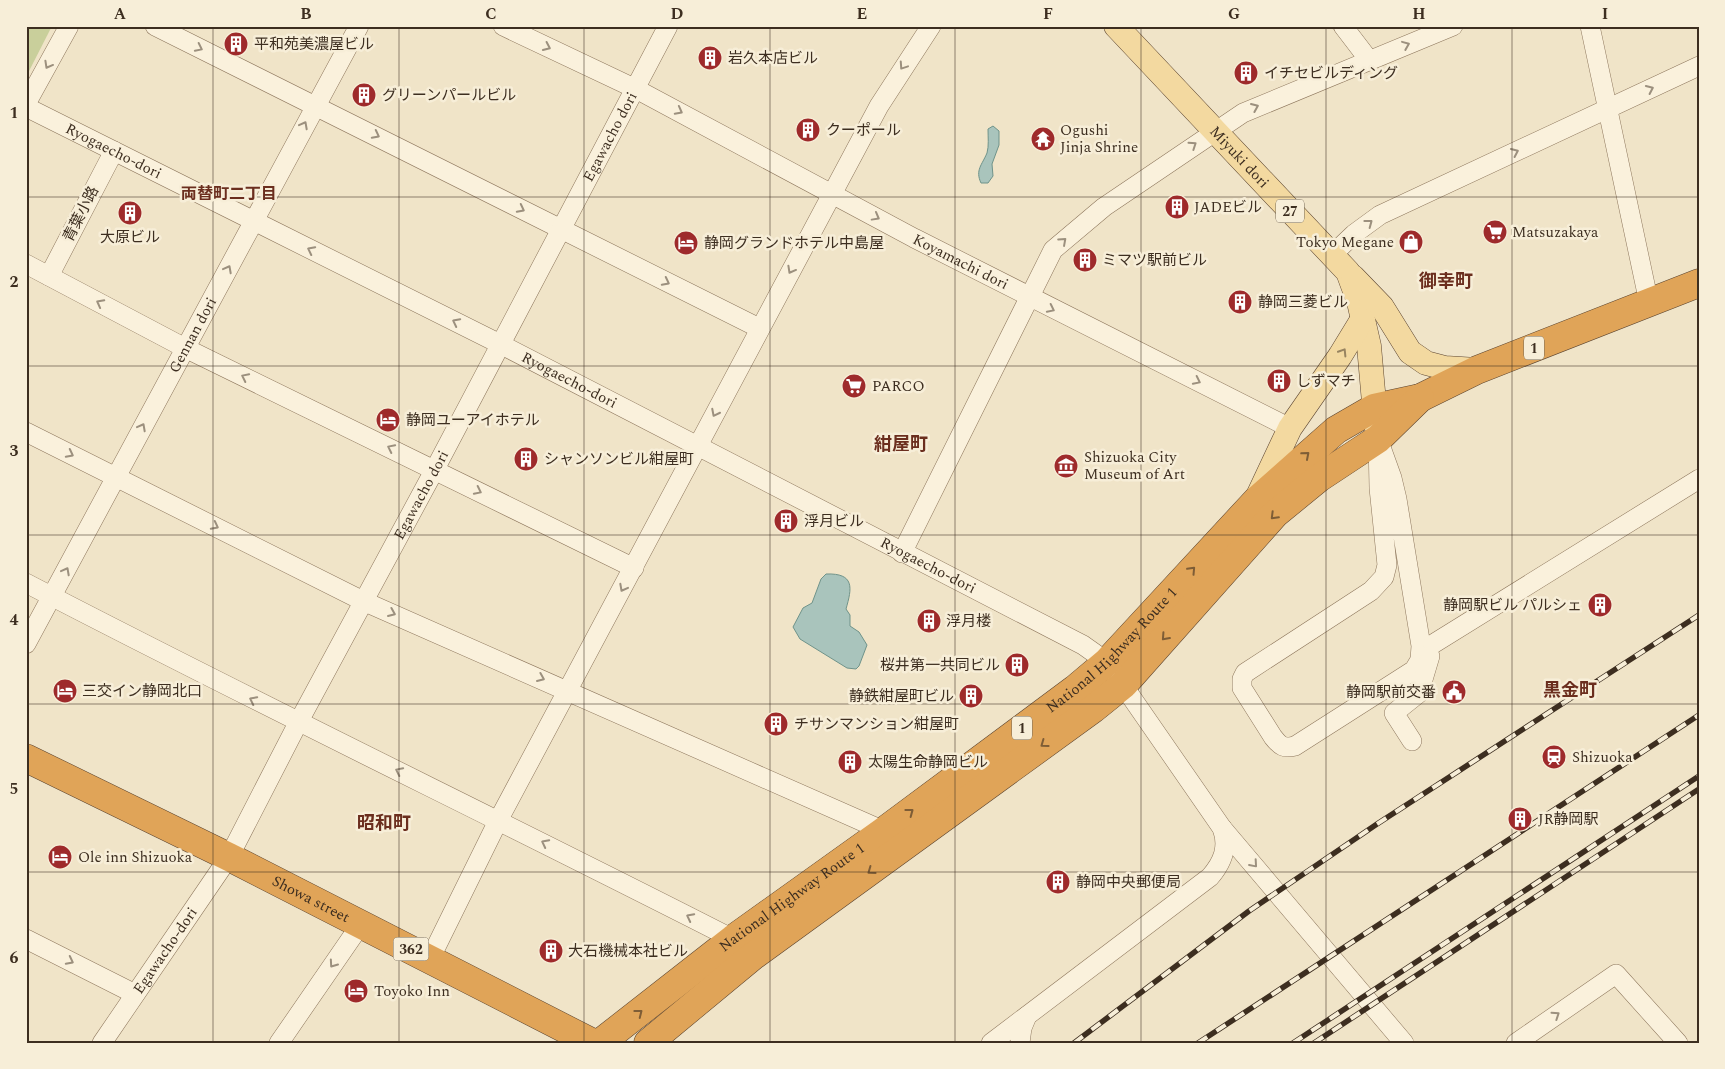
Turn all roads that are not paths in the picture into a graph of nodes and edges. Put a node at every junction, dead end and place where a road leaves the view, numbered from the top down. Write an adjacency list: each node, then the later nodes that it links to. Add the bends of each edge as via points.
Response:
1 (69, 26): 15 (street, one-way to 15)
2 (155, 26): 14 (street, one-way to 14)
3 (359, 26): 14 (street, Gennan dori)
4 (503, 26): 13 (street, Koyamachi dori, one-way to 13)
5 (668, 26): 13 (street, Egawacho dori)
6 (932, 26): 19 (street, one-way to 19, via 879,106)
7 (1116, 26): 17 (main road, Miyuki dori / 27)
8 (1343, 26): 11 (street)
9 (1453, 26): 11 (street, one-way to 9)
10 (1590, 26): 16 (street)
11 (1369, 60): 17 (street, one-way to 11, via 1243,113)
12 (1699, 66): 16 (street, one-way to 12)
13 (636, 89): 19 (street, Koyamachi dori, one-way to 19); 21 (street, Egawacho dori)
14 (315, 105): 20 (street, Gennan dori, one-way to 14); 21 (street, one-way to 21)
15 (26, 106): 18 (street, Ryogaecho-dori)
16 (1606, 109): 22 (street, one-way to 16, via 1380,215); 28 (street)
17 (1213, 131): 22 (main road, Miyuki dori / 27); 27 (street, one-way to 17, via 1053,250 1065,239 1104,207)
18 (114, 151): 20 (street, Ryogaecho-dori); 25 (street, 青葉小路)
19 (834, 193): 27 (street, Koyamachi dori, one-way to 27); 30 (street, one-way to 30)
20 (253, 221): 31 (street, Ryogaecho-dori, one-way to 20); 32 (street, Gennan dori, one-way to 20)
21 (561, 229): 30 (street, one-way to 30); 31 (street, Egawacho dori)
22 (1332, 255): 24 (main road, Miyuki dori / 27)
23 (26, 264): 25 (street)
24 (1348, 272): 29 (main road, Miyuki dori / 27); 33 (main road, 27, via 1382,307 1410,352 1426,363)
25 (49, 276): 32 (street, one-way to 25)
26 (1699, 283): 28 (highway, National Highway Route 1 / 1)
27 (1029, 298): 36 (street, Koyamachi dori, one-way to 36); 45 (street)
28 (1649, 303): 33 (highway, National Highway Route 1 / 1)
29 (1362, 320): 35 (main road, Miyuki dori / 27, via 1369,346); 36 (main road, one-way to 29)
30 (759, 328): 39 (street, one-way to 39)
31 (500, 344): 39 (street, Ryogaecho-dori); 40 (street, Egawacho dori)
32 (185, 348): 40 (street, one-way to 32); 41 (street, Gennan dori, one-way to 32)
33 (1477, 370): 34 (highway, National Highway Route 1 / 1)
34 (1420, 398): 35 (highway, National Highway Route 1 / 1); 38 (highway, National Highway Route 1 / 1)
35 (1374, 408): 38 (main road, Miyuki dori / 27); 44 (highway, National Highway Route 1 / 1, one-way to 35, via 1336,430)
36 (1290, 428): 44 (main road)
37 (26, 432): 41 (street, one-way to 41)
38 (1378, 439): 43 (street); 53 (highway, National Highway Route 1 / 1, one-way to 53, via 1319,478 1275,514)
39 (699, 446): 45 (street, Ryogaecho-dori); 46 (street)
40 (435, 469): 46 (street, one-way to 46); 49 (street, Egawacho dori)
41 (116, 477): 48 (street, Gennan dori, one-way to 41); 49 (street, one-way to 49)
42 (1699, 479): 51 (street)
43 (1391, 480): 43 (street, via 1421,646 1420,660 1414,670 1295,746 1279,745 1242,688 1242,679 1245,673 1359,600 1384,577); 51 (street, via 1417,541)
44 (1257, 500): 52 (highway, National Highway Route 1 / 1, one-way to 44)
45 (902, 553): 52 (street, Ryogaecho-dori, via 1083,645)
46 (634, 568): 54 (street, one-way to 54)
47 (26, 582): 48 (street)
48 (52, 596): 50 (street, Gennan dori); 55 (street, one-way to 48)
49 (363, 601): 54 (street, one-way to 54); 55 (street, Egawacho dori)
50 (26, 644)
51 (1433, 644): 56 (street, via 1419,693 1394,713)
52 (1107, 662): 53 (street, Ryogaecho-dori); 60 (highway, National Highway Route 1 / 1, one-way to 52)
53 (1124, 684): 59 (street, Ryogaecho-dori, via 1137,708); 73 (highway, National Highway Route 1 / 1, one-way to 73, via 753,956)
54 (568, 690): 58 (street); 60 (street)
55 (298, 723): 58 (street, one-way to 55); 61 (street, Egawacho dori)
56 (1412, 741)
57 (26, 758): 61 (highway, Showa street / 362)
58 (499, 819): 64 (street, one-way to 58); 65 (street)
59 (1222, 828): 67 (street, via 1225,838 1223,856 1210,877); 68 (street, Ryogaecho-dori, one-way to 68, via 1298,915)
60 (884, 830): 64 (highway, National Highway Route 1 / 1)
61 (229, 856): 62 (highway, Showa street / 362); 66 (street, Egawacho-dori)
62 (361, 924): 65 (highway, Showa street / 362); 70 (street, one-way to 70)
63 (26, 939): 66 (street, one-way to 66)
64 (733, 939): 72 (highway, National Highway Route 1 / 1, one-way to 64)
65 (430, 959): 71 (highway, Showa street / 362)
66 (135, 994): 69 (street, Egawacho-dori)
67 (1027, 1016): 74 (street); 75 (street)
68 (1397, 1041)
69 (102, 1043)
70 (278, 1043)
71 (593, 1043)
72 (600, 1043)
73 (648, 1043)
74 (991, 1043)
75 (1020, 1043)
76 (1516, 1043): 77 (street, one-way to 77, via 1616,974)
77 (1678, 1043)

